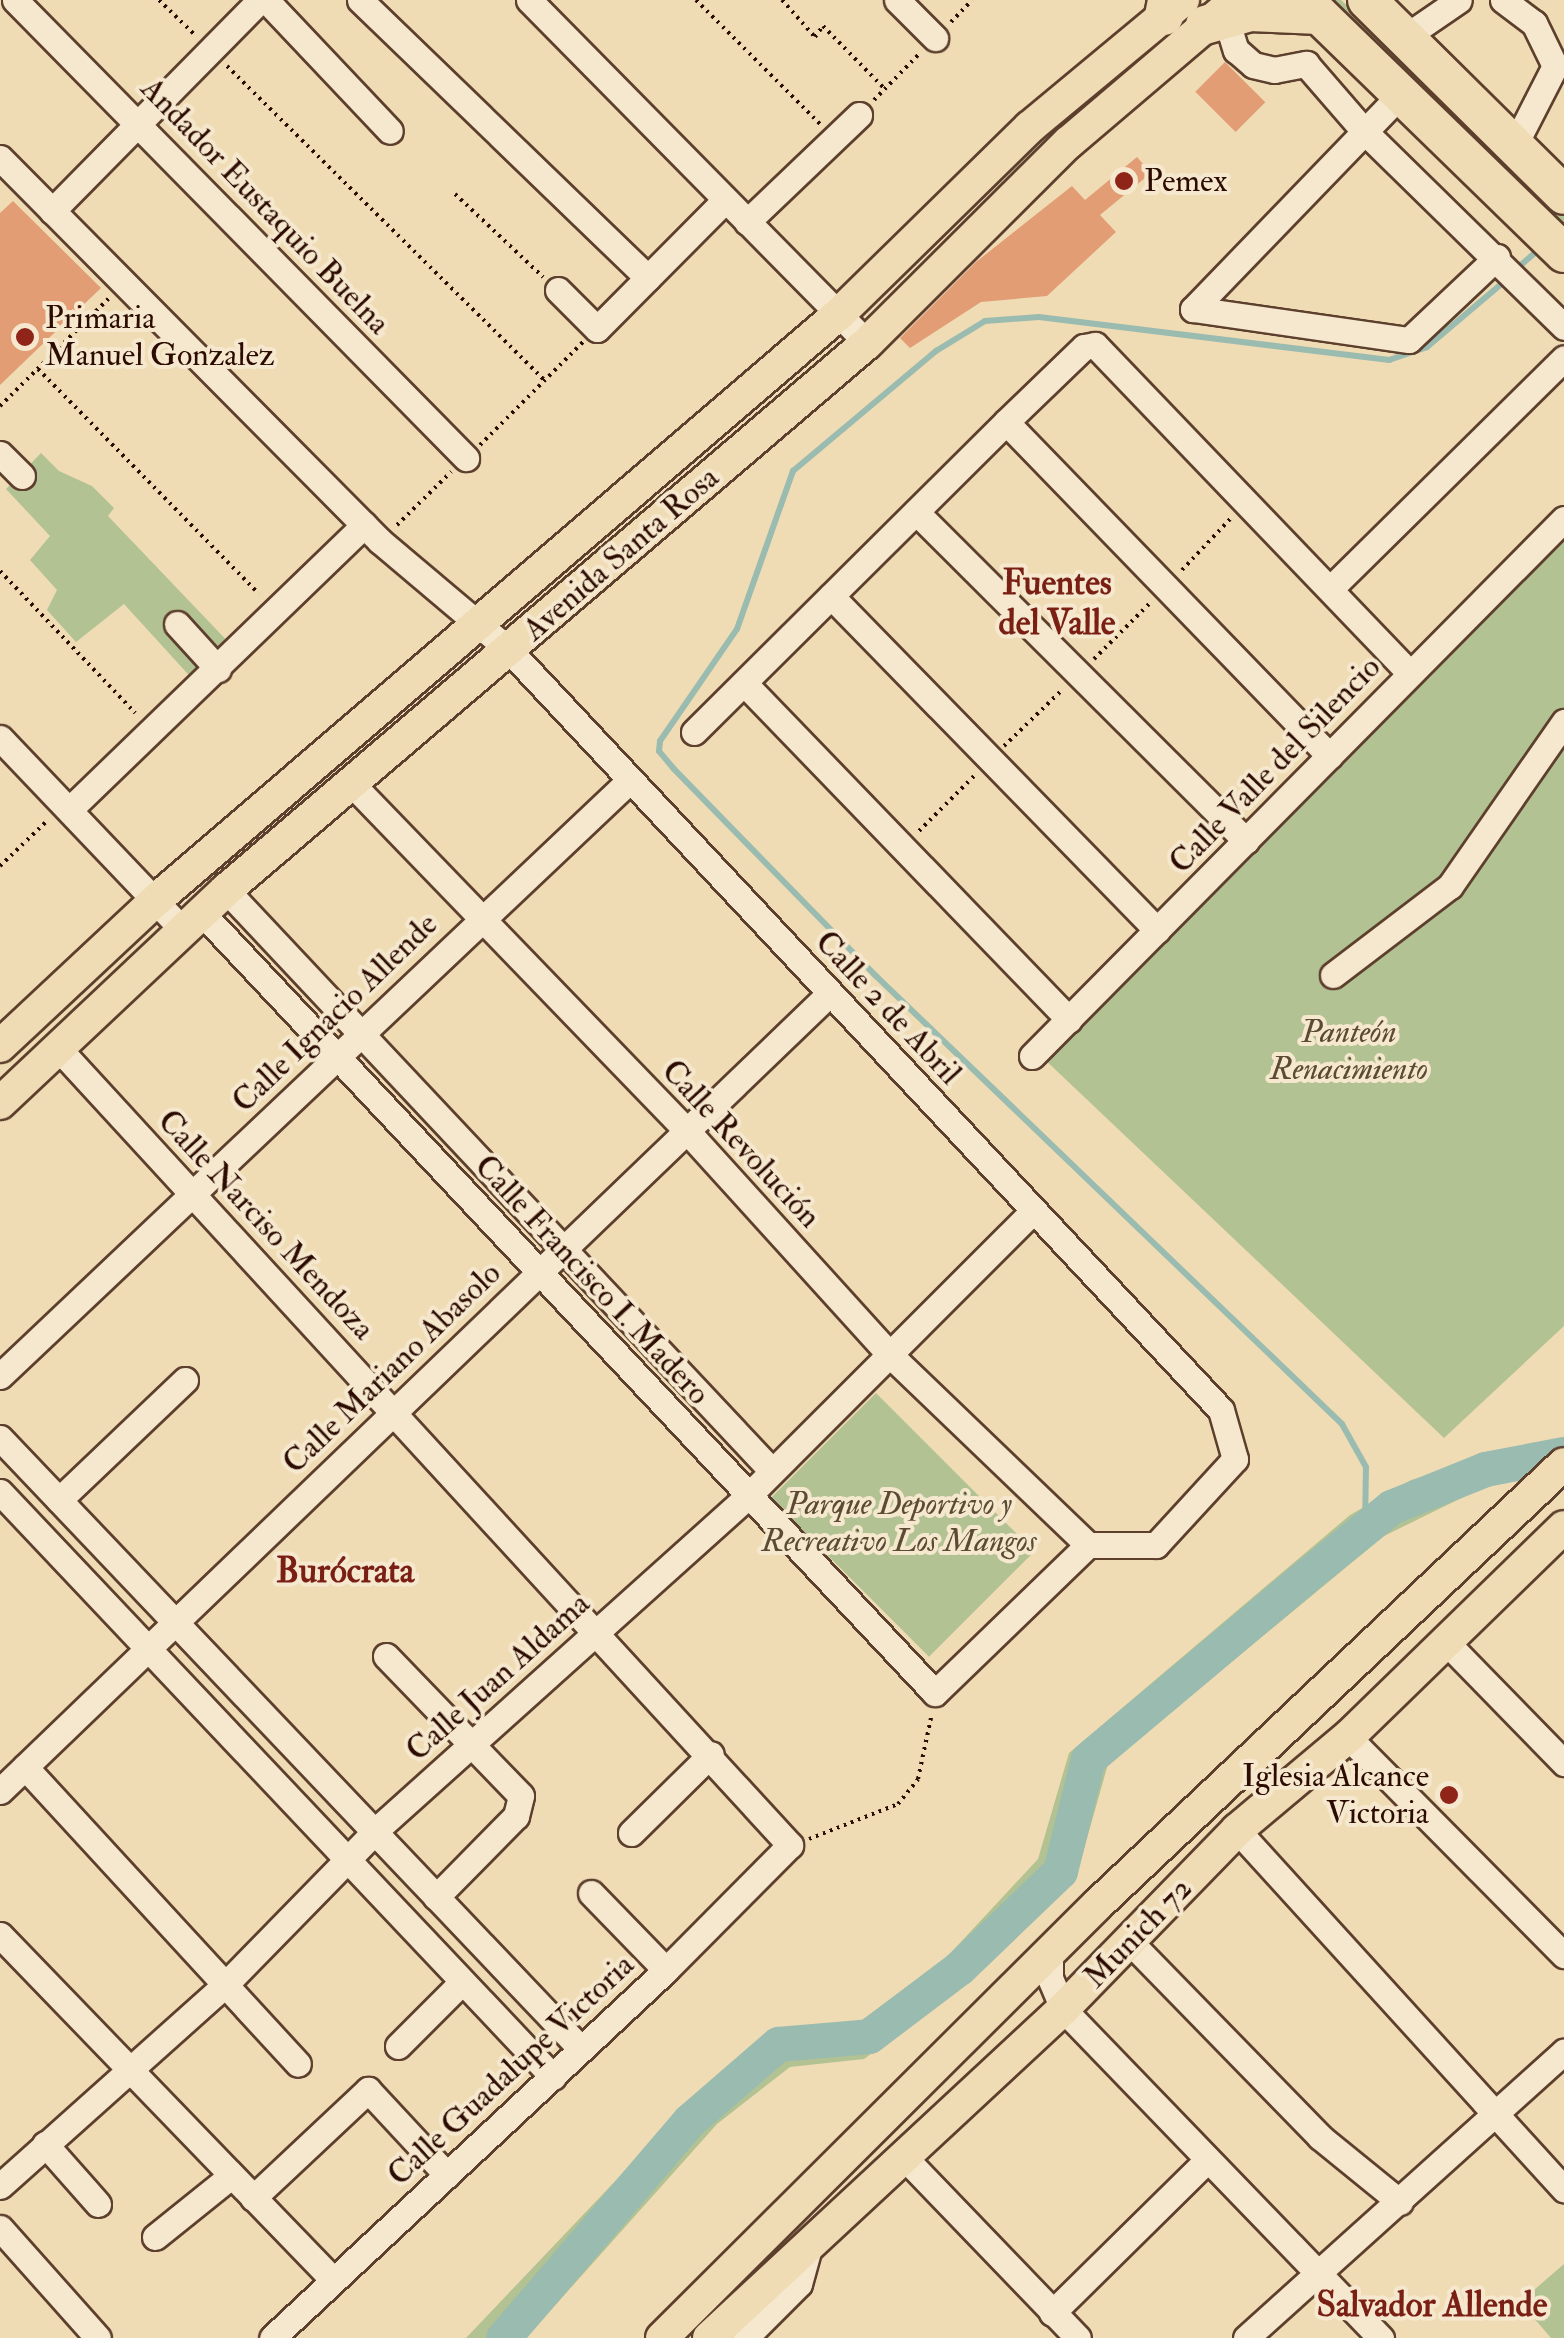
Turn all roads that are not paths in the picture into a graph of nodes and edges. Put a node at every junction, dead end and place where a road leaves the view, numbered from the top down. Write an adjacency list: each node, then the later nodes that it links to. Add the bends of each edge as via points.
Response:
1 (16, 0): 16 (street, Andador Eustaquio Buelna)
2 (263, 0): 16 (street); 17 (street)
3 (360, 0): 27 (street)
4 (529, 0): 22 (street)
5 (897, 0): 12 (street)
6 (1367, 0): 11 (highway)
7 (1460, 0): 11 (street)
8 (1503, 0): 19 (street, via 1534,22 1556,66)
9 (1197, 9): 10 (highway); 13 (street, via 1253,65 1274,70); 29 (main road, Avenida Santa Rosa, via 1030,126); 31 (main road, Avenida Santa Rosa)
10 (1318, 14): 13 (street); 14 (highway)
11 (1405, 36): 19 (highway)
12 (935, 38)
13 (1306, 64): 18 (street)
14 (1398, 97): 18 (street); 25 (highway)
15 (859, 115): 24 (street)
16 (138, 122): 23 (street); 35 (street, Andador Eustaquio Buelna)
17 (390, 131)
18 (1364, 131): 26 (street); 26 (street, via 1192,306 1410,340)
19 (1514, 146): 21 (highway)
20 (0, 158): 23 (street, Calle 2 de Abril)
21 (1564, 195)
22 (725, 200): 24 (street); 27 (street)
23 (52, 211): 39 (street, Calle 2 de Abril)
24 (747, 222): 29 (street)
25 (1564, 252)
26 (1511, 269): 30 (street)
27 (648, 278): 28 (street, via 597,328)
28 (558, 290)
29 (838, 314): 31 (street); 43 (main road, Avenida Santa Rosa)
30 (1564, 327)
31 (867, 343): 44 (main road, Avenida Santa Rosa)
32 (1564, 358): 40 (street)
33 (1006, 422): 37 (street); 40 (street, via 1095,345); 51 (street)
34 (0, 454): 36 (street)
35 (466, 458)
36 (22, 476)
37 (916, 512): 41 (street); 55 (street)
38 (1564, 519): 46 (street, Calle Valle del Silencio)
39 (372, 533): 43 (street, Calle 2 de Abril); 45 (street)
40 (1331, 588): 46 (street)
41 (831, 596): 47 (street); 60 (street)
42 (177, 624): 45 (street)
43 (472, 625): 44 (street, Calle 2 de Abril); 57 (main road, Avenida Santa Rosa)
44 (509, 650): 52 (street, Calle 2 de Abril); 53 (main road, Avenida Santa Rosa)
45 (218, 668): 54 (street)
46 (1410, 673): 51 (street, Calle Valle del Silencio)
47 (744, 683): 49 (street); 63 (street)
48 (1564, 722): 61 (street, via 1450,886)
49 (694, 732)
50 (0, 738): 54 (street, Calle Francisco I. Madero)
51 (1330, 756): 55 (street, Calle Valle del Silencio)
52 (630, 781): 58 (street, Calle Ignacio Allende); 62 (street, Calle 2 de Abril)
53 (351, 783): 56 (main road, Avenida Santa Rosa); 58 (street, Calle Revolución)
54 (70, 810): 57 (street, Calle Francisco I. Madero)
55 (1246, 841): 60 (street, Calle Valle del Silencio)
56 (226, 890): 59 (main road, Avenida Santa Rosa); 64 (street, Calle Francisco I. Madero)
57 (156, 900): 59 (street, Calle Francisco I. Madero); 65 (main road, Avenida Santa Rosa)
58 (479, 920): 64 (street, Calle Ignacio Allende); 70 (street, Calle Revolución)
59 (192, 921): 66 (main road, Avenida Santa Rosa); 67 (street, Calle Francisco I. Madero)
60 (1157, 930): 63 (street, Calle Valle del Silencio)
61 (1333, 975)
62 (830, 993): 70 (street, Calle Mariano Abasolo); 72 (street, Calle 2 de Abril)
63 (1069, 1020): 68 (street, Calle Valle del Silencio)
64 (361, 1033): 67 (street, Calle Ignacio Allende); 73 (street, Calle Francisco I. Madero)
65 (0, 1046)
66 (59, 1049): 69 (main road, Avenida Santa Rosa); 71 (street, Calle Narciso Mendoza)
67 (335, 1056): 71 (street, Calle Ignacio Allende); 74 (street, Calle Francisco I. Madero)
68 (1032, 1056)
69 (0, 1103)
70 (688, 1131): 73 (street, Calle Mariano Abasolo); 75 (street, Calle Revolución)
71 (192, 1196): 76 (street, Calle Ignacio Allende); 78 (street, Calle Narciso Mendoza)
72 (1034, 1210): 75 (street, Calle Juan Aldama); 86 (street, Calle 2 de Abril, via 1221,1410 1235,1459 1156,1544)
73 (567, 1247): 74 (street, Calle Mariano Abasolo); 81 (street, Calle Francisco I. Madero)
74 (542, 1270): 78 (street, Calle Mariano Abasolo); 83 (street, Calle Francisco I. Madero)
75 (890, 1354): 81 (street, Calle Juan Aldama); 86 (street, Calle Revolución)
76 (0, 1376)
77 (186, 1380): 84 (street)
78 (394, 1408): 87 (street, Calle Mariano Abasolo); 88 (street, Calle Narciso Mendoza)
79 (0, 1438): 84 (street)
80 (1564, 1464): 107 (main road, Munich 72)
81 (772, 1471): 83 (street, Calle Juan Aldama)
82 (0, 1492): 90 (street)
83 (748, 1496): 86 (street, Calle Francisco I. Madero, via 935,1692); 88 (street, Calle Juan Aldama)
84 (58, 1500): 87 (street)
85 (1560, 1538): 89 (main road, Munich 72)
86 (1088, 1544)
87 (173, 1623): 90 (street, Calle Mariano Abasolo); 99 (street)
88 (598, 1631): 93 (street, Calle Juan Aldama); 94 (street, Calle Narciso Mendoza)
89 (1447, 1643): 92 (main road, Munich 72); 95 (street)
90 (145, 1647): 96 (street, Calle Mariano Abasolo); 102 (street)
91 (386, 1656): 93 (street)
92 (1348, 1736): 98 (main road, Munich 72); 108 (street)
93 (472, 1744): 99 (street, Calle Juan Aldama); 104 (street, via 516,1785 521,1805)
94 (711, 1754): 100 (street); 101 (street, Calle Narciso Mendoza)
95 (1564, 1763)
96 (25, 1767): 97 (street, Calle Mariano Abasolo); 111 (street)
97 (0, 1791)
98 (1237, 1830): 106 (main road, Munich 72); 119 (street)
99 (376, 1831): 102 (street, Calle Juan Aldama); 104 (street)
100 (630, 1833)
101 (790, 1845): 109 (street, Calle Guadalupe Victoria)
102 (348, 1857): 110 (street); 111 (street, Calle Juan Aldama)
103 (592, 1893): 109 (street)
104 (436, 1896): 114 (street)
105 (0, 1935): 117 (street)
106 (1131, 1942): 112 (main road, Munich 72); 128 (street, via 1320,2138)
107 (1050, 1952): 112 (street, via 1050,1978); 139 (main road, Munich 72)
108 (1564, 1955)
109 (666, 1970): 114 (street, Calle Guadalupe Victoria)
110 (460, 1984): 113 (street); 118 (street)
111 (224, 1986): 116 (street); 117 (street, Calle Juan Aldama)
112 (1063, 2009): 121 (main road, Munich 72); 122 (street)
113 (398, 2046)
114 (580, 2048): 118 (street, Calle Guadalupe Victoria)
115 (1564, 2052): 119 (street)
116 (298, 2064)
117 (129, 2070): 120 (street, Calle Juan Aldama); 124 (street)
118 (552, 2077): 123 (street, Calle Guadalupe Victoria)
119 (1498, 2110): 126 (street); 128 (street)
120 (45, 2144): 125 (street, Calle Juan Aldama); 129 (street)
121 (902, 2156): 132 (main road, Munich 72); 135 (street)
122 (1205, 2162): 133 (street); 135 (street)
123 (446, 2175): 127 (street, via 368,2090); 134 (street, Calle Guadalupe Victoria)
124 (230, 2176): 127 (street); 131 (street)
125 (0, 2186)
126 (1564, 2189)
127 (253, 2198): 134 (street)
128 (1400, 2202): 133 (street)
129 (98, 2204)
130 (0, 2228): 137 (street)
131 (156, 2237)
132 (810, 2244): 136 (street, via 799,2284); 140 (main road, Munich 72)
133 (1317, 2275): 142 (street); 143 (street)
134 (330, 2277): 138 (street, Calle Guadalupe Victoria)
135 (1052, 2313): 141 (street)
136 (762, 2333)
137 (98, 2338)
138 (272, 2338)
139 (662, 2338)
140 (709, 2338)
141 (1078, 2338)
142 (1246, 2338)
143 (1381, 2338)

